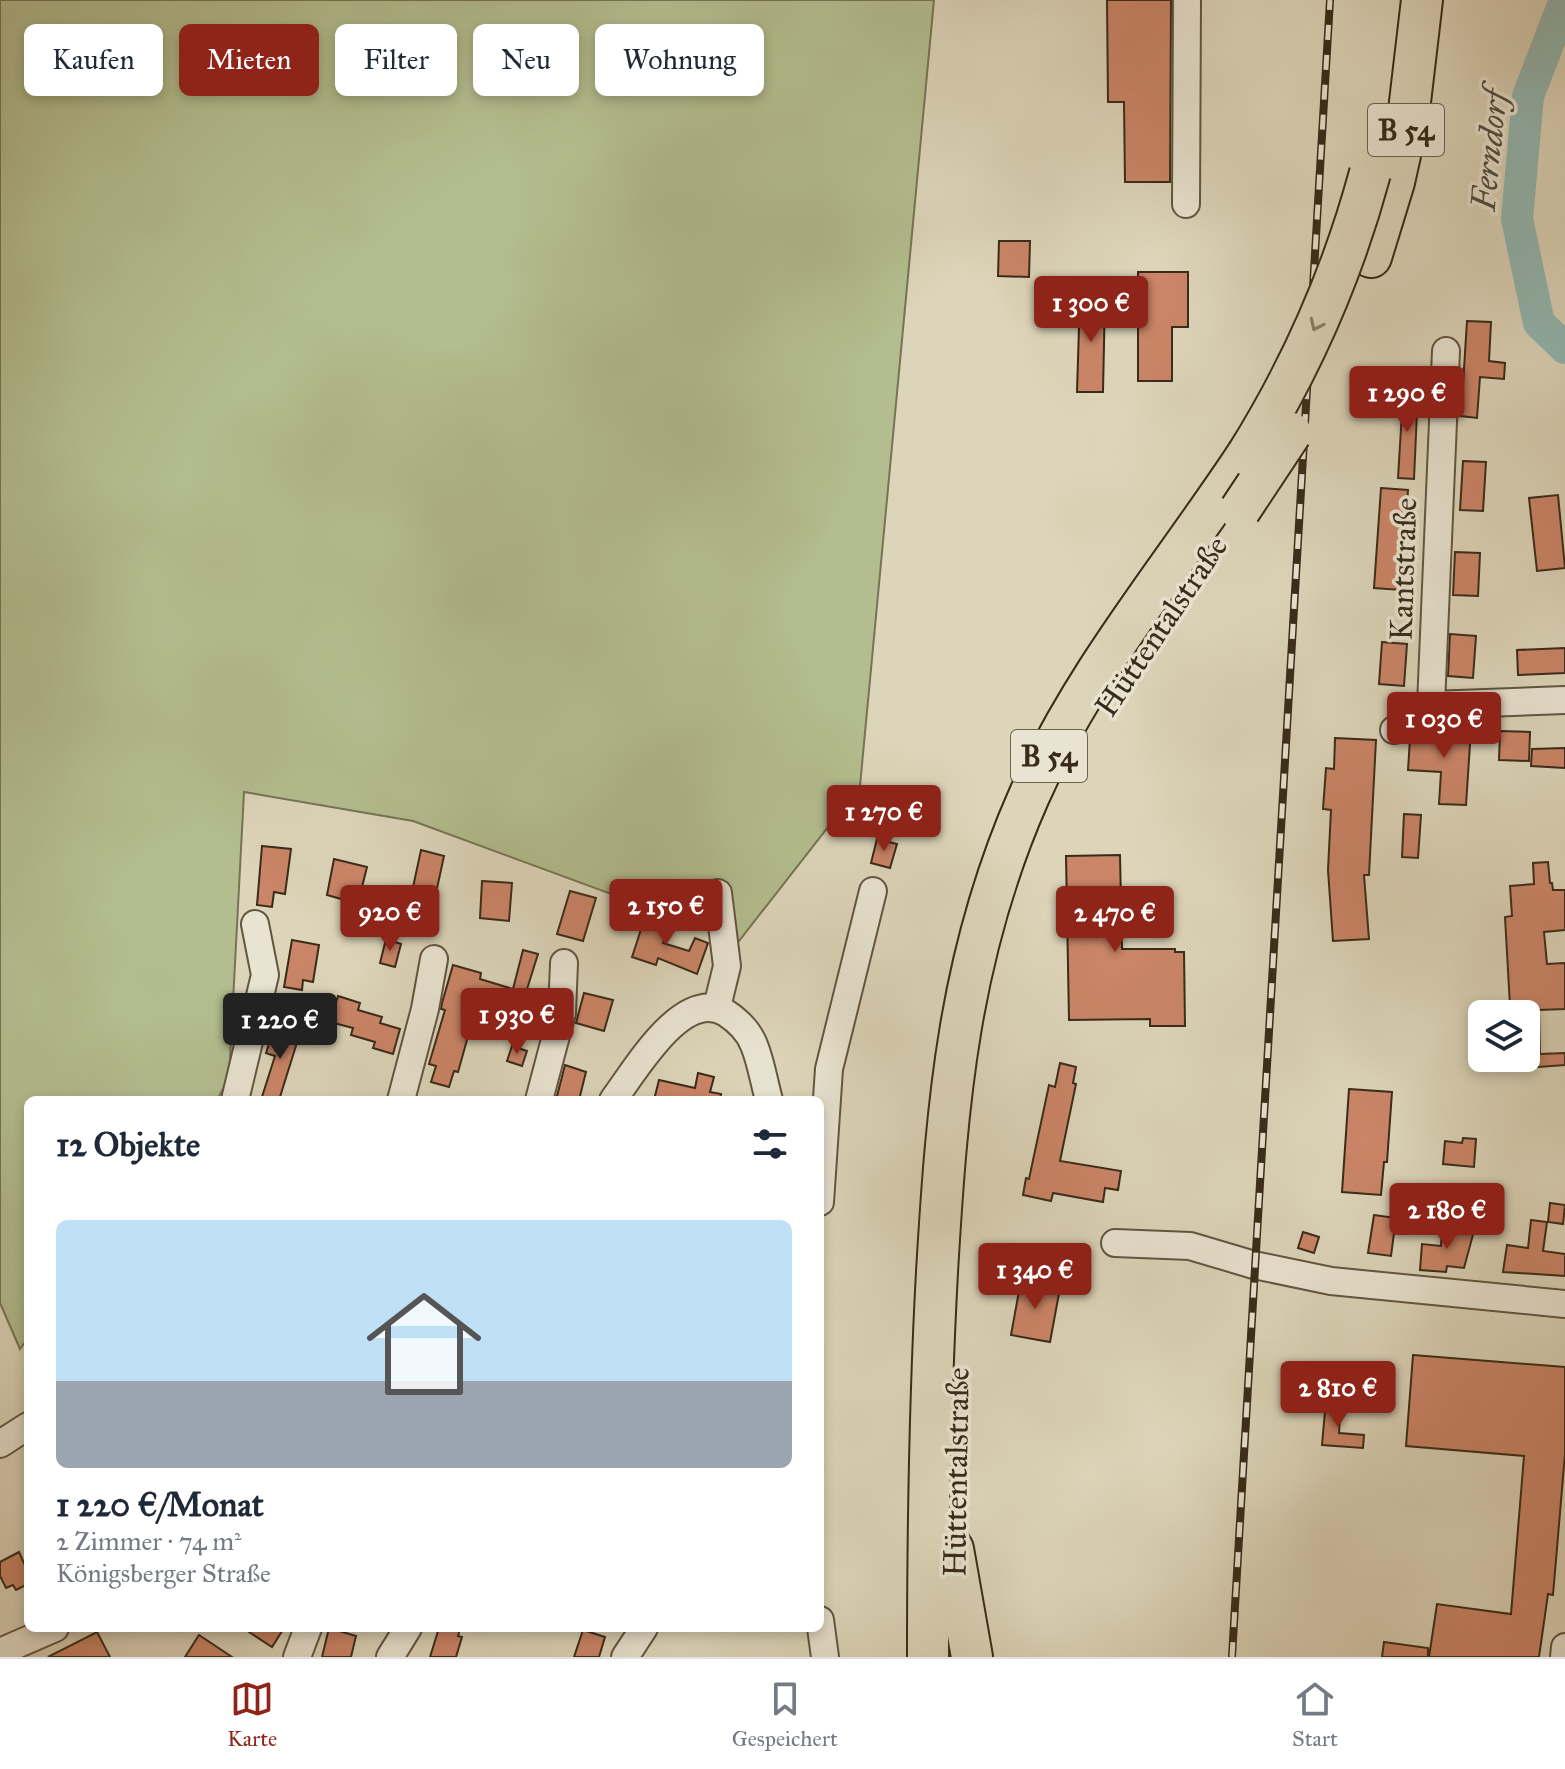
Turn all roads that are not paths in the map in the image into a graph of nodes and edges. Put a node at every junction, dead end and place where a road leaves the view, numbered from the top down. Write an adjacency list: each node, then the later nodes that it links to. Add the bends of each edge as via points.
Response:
1 (1187, 0): 4 (street)
2 (1397, 0): 25 (highway, Hüttentalstraße / B 54, one-way to 25, bridge, via 1370,173 1324,307 1247,455 1127,625 1059,735 1030,794 988,907 967,985 949,1101 934,1330)
3 (1422, 0): 25 (highway, Hüttentalstraße / B 54, bridge, via 1408,119 1394,182 1348,319 1288,438 1149,639 1082,748 1012,913 992,990 974,1105)
4 (1186, 204)
5 (1446, 351): 7 (street, Kantstraße)
6 (1565, 700): 7 (street)
7 (1431, 705): 8 (street)
8 (1394, 730)
9 (873, 891): 20 (street, via 829,1069)
10 (718, 893): 14 (street, via 727,966)
11 (255, 924): 16 (street, via 265,975)
12 (434, 959): 15 (street, via 425,1009)
13 (564, 963): 17 (street, via 562,1013)
14 (717, 1007): 18 (street, via 701,1006 660,1037); 19 (street, via 738,1020 754,1044)
15 (396, 1091)
16 (236, 1096)
17 (540, 1096)
18 (616, 1096)
19 (768, 1096)
20 (824, 1143)
21 (1115, 1243): 22 (street, via 1190,1246 1331,1281)
22 (1565, 1304)
23 (24, 1429): 24 (street)
24 (0, 1444)
25 (941, 1548): 35 (highway); 36 (highway, Hüttentalstraße / B 54); 37 (highway, Hüttentalstraße / B 54); 38 (highway)
26 (46, 1632): 31 (street)
27 (406, 1632): 32 (street)
28 (641, 1632): 33 (street)
29 (822, 1632): 34 (street)
30 (1565, 1647): 39 (street)
31 (0, 1652)
32 (390, 1657)
33 (625, 1657)
34 (825, 1657)
35 (909, 1657)
36 (928, 1657)
37 (953, 1657)
38 (972, 1657)
39 (1564, 1657)

